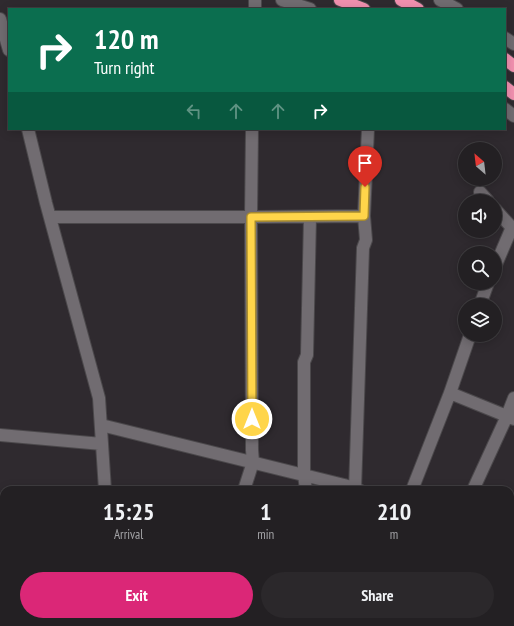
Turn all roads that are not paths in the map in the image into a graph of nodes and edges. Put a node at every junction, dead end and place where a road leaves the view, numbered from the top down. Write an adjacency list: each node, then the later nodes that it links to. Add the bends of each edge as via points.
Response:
1 (282, 0): 5 (street)
2 (340, 0): 6 (highway)
3 (401, 0): 7 (highway)
4 (440, 0): 8 (street)
5 (307, 8)
6 (361, 8)
7 (416, 8)
8 (455, 8)
9 (0, 19): 10 (street)
10 (8, 47)
11 (506, 60): 12 (highway)
12 (514, 66)
13 (506, 88): 14 (highway)
14 (514, 94)
15 (506, 110): 16 (street)
16 (514, 116)
17 (28, 130): 21 (street)
18 (252, 130): 22 (street)
19 (368, 130): 20 (street)
20 (364, 216): 23 (street); 40 (street, via 366,240 363,248)
21 (50, 217): 22 (street); 31 (street, via 99,398)
22 (251, 217): 23 (street); 34 (street)
23 (310, 217): 35 (street, via 307,355 304,362)
24 (502, 217): 25 (street)
25 (513, 229): 26 (street)
26 (502, 252)
27 (468, 342): 28 (street)
28 (450, 393): 30 (street); 41 (street)
29 (514, 398): 30 (street)
30 (510, 418): 42 (street)
31 (101, 425): 33 (street); 34 (street)
32 (0, 435): 33 (street)
33 (102, 444): 36 (street)
34 (253, 462): 35 (street); 37 (street)
35 (304, 475): 38 (street); 39 (street)
36 (105, 486)
37 (245, 486)
38 (305, 486)
39 (346, 486)
40 (356, 486)
41 (414, 486)
42 (475, 486)

